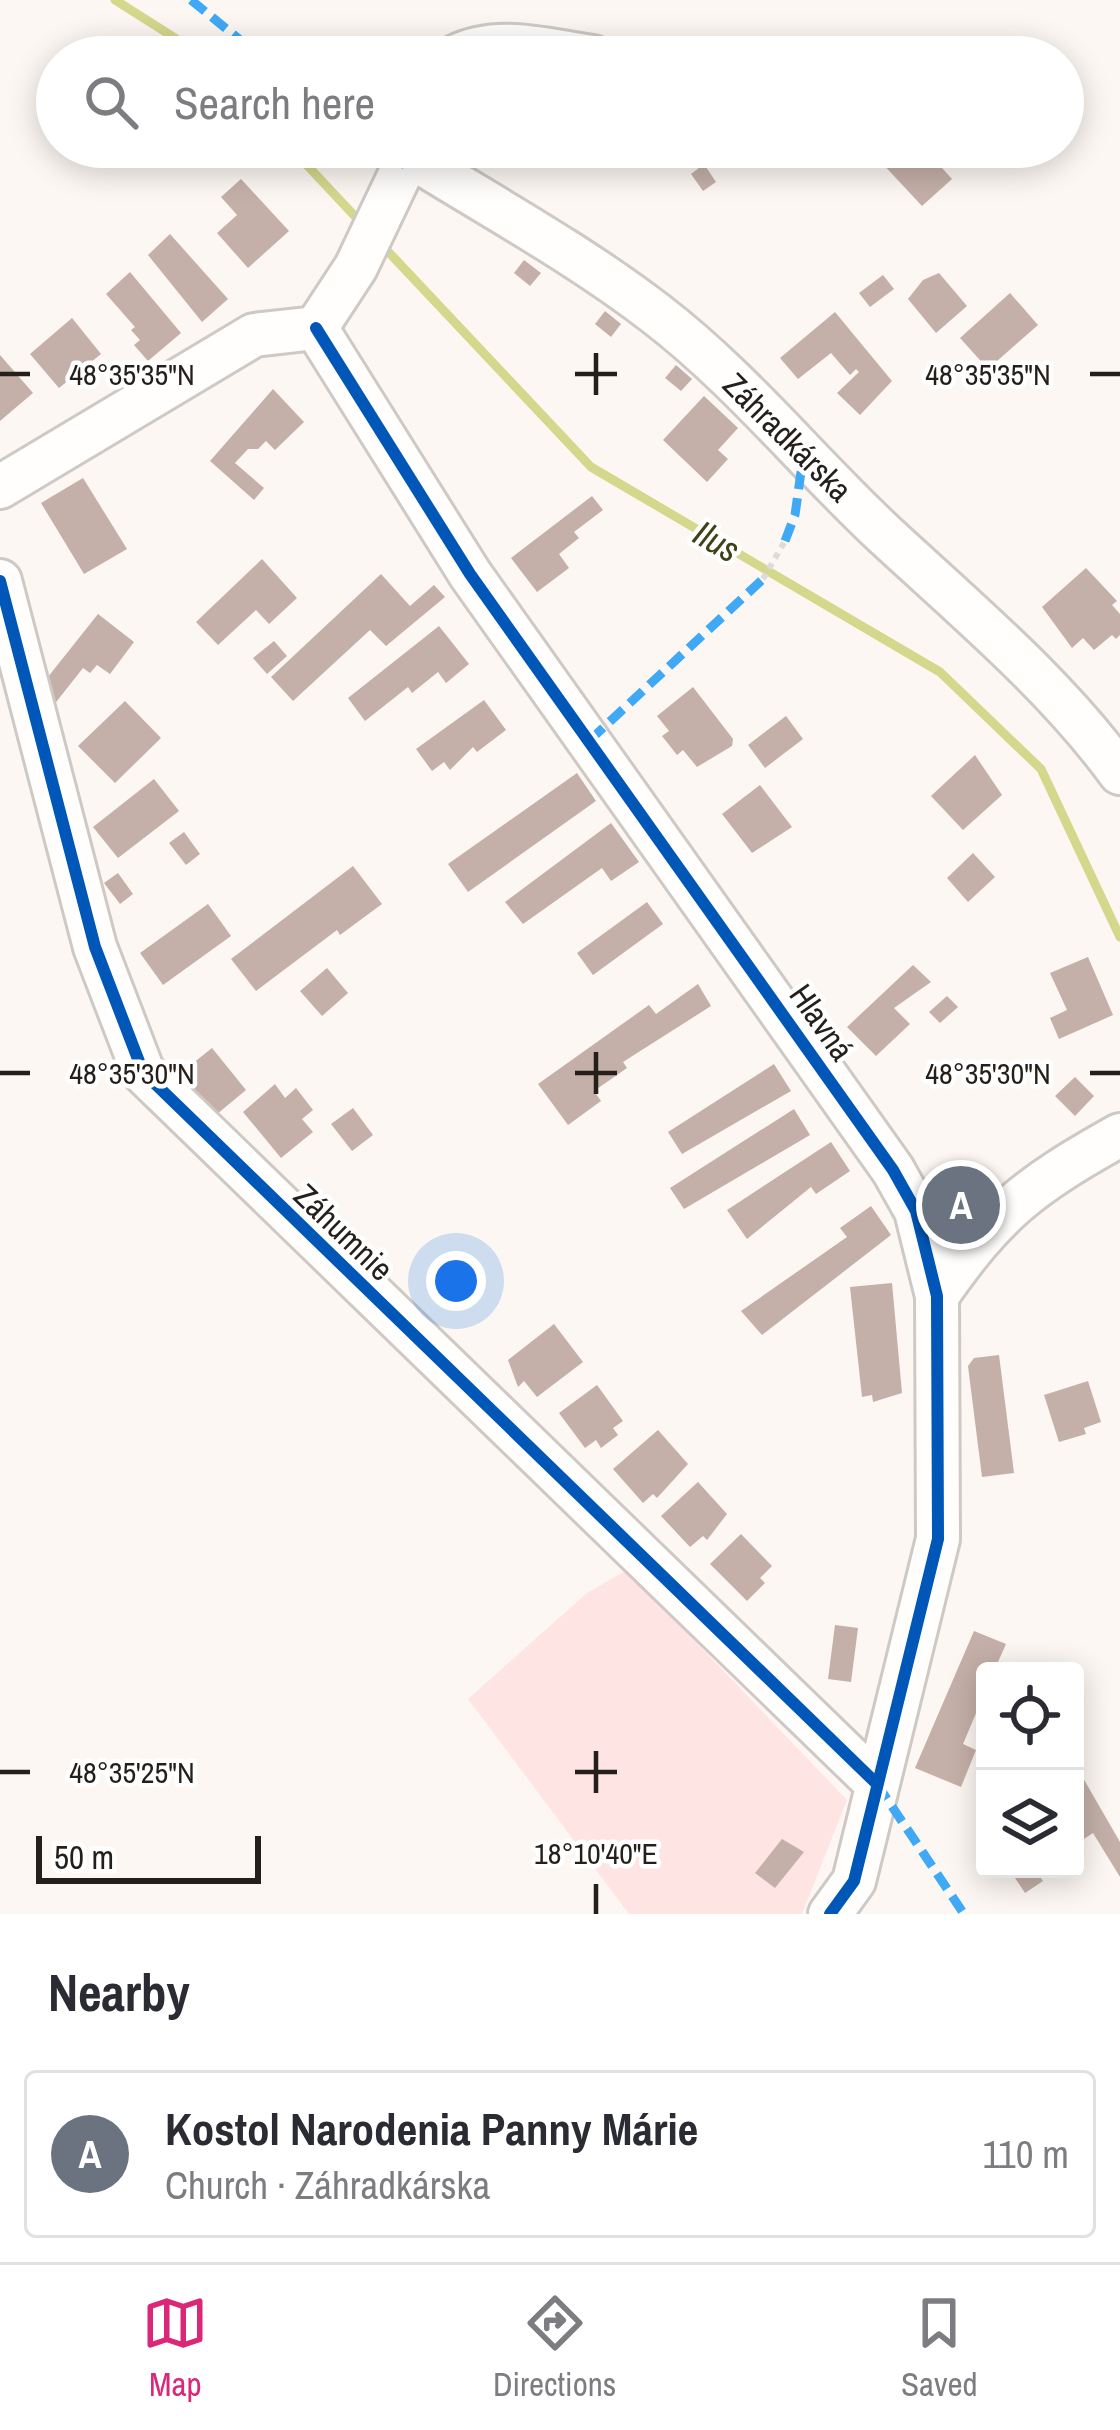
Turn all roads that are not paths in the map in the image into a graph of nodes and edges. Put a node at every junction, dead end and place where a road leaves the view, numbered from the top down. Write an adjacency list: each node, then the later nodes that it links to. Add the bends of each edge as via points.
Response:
1 (403, 168): 3 (street, Záhradkárska)
2 (436, 168): 6 (street, Záhradkárska, via 656,314 727,374 1011,652)
3 (316, 328): 4 (street, via 254,334); 8 (street, Hlavná, via 470,574 893,1170 916,1211)
4 (0, 487)
5 (0, 581): 9 (street, Záhumnie, via 95,946 143,1072)
6 (1120, 773)
7 (1120, 1135): 8 (street, via 1032,1184 976,1240)
8 (937, 1296): 9 (street, Hlavná, via 938,1539)
9 (878, 1784): 10 (street, Hlavná, via 854,1881)
10 (830, 1914)

